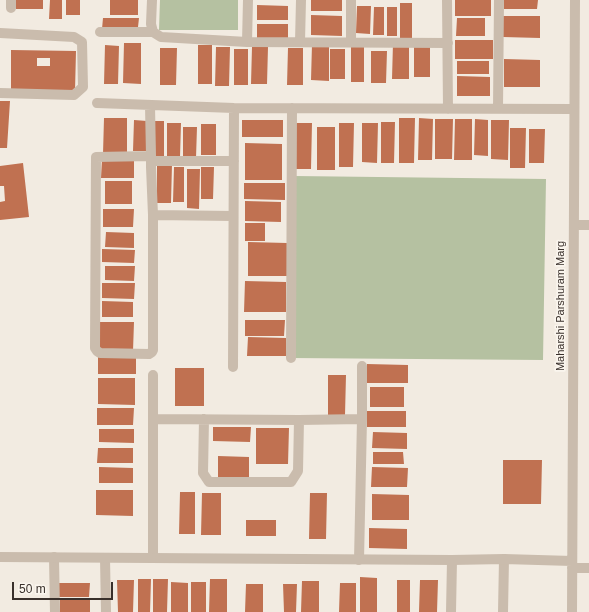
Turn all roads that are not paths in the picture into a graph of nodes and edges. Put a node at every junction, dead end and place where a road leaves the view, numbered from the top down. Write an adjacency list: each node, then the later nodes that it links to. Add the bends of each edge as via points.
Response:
1 (152, 0): 9 (street)
2 (248, 0): 11 (street)
3 (301, 0): 12 (street)
4 (351, 0): 13 (street)
5 (447, 0): 14 (street)
6 (499, 0): 21 (street)
7 (575, 0): 22 (street, Maharshi Parshuram Marg)
8 (100, 32): 9 (street)
9 (153, 32): 11 (street, via 161,37)
10 (0, 33): 15 (street, via 74,37 82,42 83,87 74,95)
11 (247, 42): 12 (street)
12 (300, 42): 13 (street)
13 (351, 42): 14 (street)
14 (448, 43): 20 (street)
15 (0, 93)
16 (97, 103): 17 (street)
17 (150, 106): 18 (street); 23 (street)
18 (234, 108): 19 (street); 24 (street)
19 (292, 108): 20 (street); 29 (street)
20 (448, 109): 21 (street)
21 (498, 109): 22 (street)
22 (574, 109): 27 (street, Maharshi Parshuram Marg)
23 (151, 158): 24 (street); 25 (street); 25 (street, via 96,157 95,348 100,354 149,354 153,350)
24 (234, 161): 26 (street)
25 (153, 215): 26 (street)
26 (233, 216): 31 (street)
27 (574, 225): 28 (street); 44 (street, Maharshi Parshuram Marg)
28 (589, 225)
29 (291, 358)
30 (362, 366): 35 (street)
31 (233, 367)
32 (153, 375): 33 (street)
33 (153, 419): 34 (street); 40 (street)
34 (204, 419): 36 (street); 36 (street, via 203,473 209,482 291,482 298,472)
35 (362, 419): 36 (street); 42 (street)
36 (299, 420)
37 (0, 557): 38 (street)
38 (54, 557): 39 (street); 46 (street)
39 (105, 558): 40 (street); 47 (street)
40 (153, 558): 42 (street)
41 (504, 559): 43 (street); 44 (street); 49 (street)
42 (359, 560): 43 (street)
43 (452, 560): 48 (street)
44 (572, 564): 45 (street); 50 (street, Maharshi Parshuram Marg)
45 (589, 568)
46 (55, 612)
47 (106, 612)
48 (451, 612)
49 (503, 612)
50 (572, 612)

